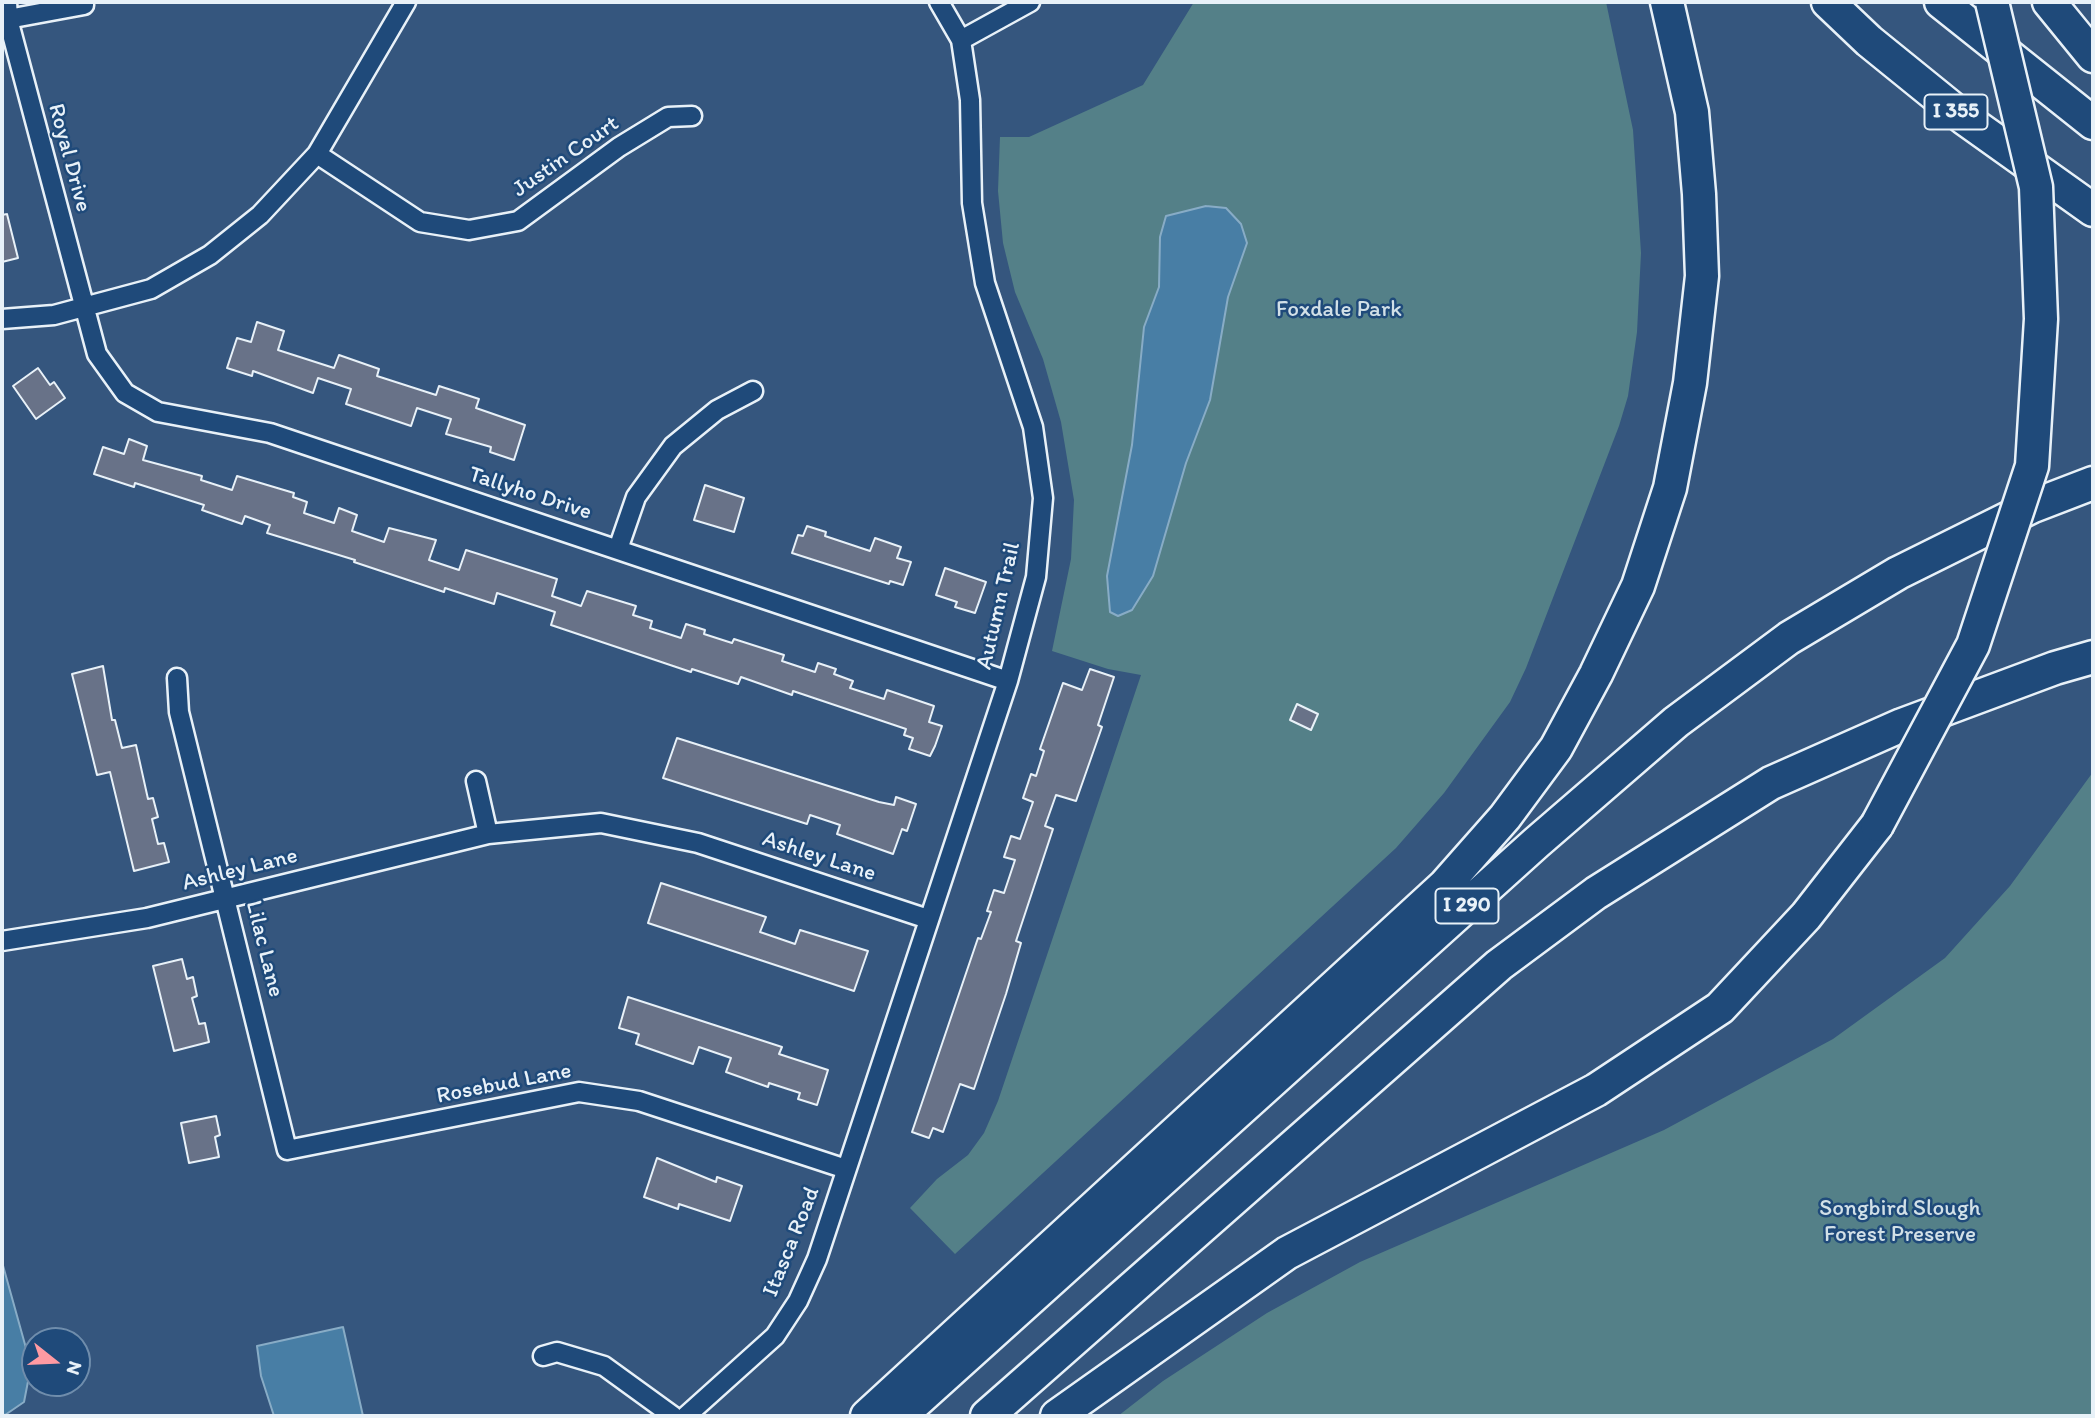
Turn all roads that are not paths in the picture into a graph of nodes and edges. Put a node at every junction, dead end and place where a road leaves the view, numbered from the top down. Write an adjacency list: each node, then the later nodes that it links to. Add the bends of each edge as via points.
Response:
1 (406, 2): 15 (street)
2 (939, 2): 11 (street, Autumn Trail)
3 (1030, 2): 11 (street)
4 (1667, 2): 35 (highway, via 1692,112 1699,194 1702,276 1690,383 1670,488 1638,586 1556,748 1506,817 1445,885)
5 (1828, 2): 16 (highway, I 355, via 1964,118)
6 (1941, 2): 14 (highway)
7 (1992, 2): 38 (highway, bridge, via 2036,187 2041,319 2032,466 1973,645 1877,825 1806,916 1720,1008 1596,1090 1287,1254)
8 (2049, 2): 12 (highway)
9 (84, 5): 10 (street, Royal Drive)
10 (8, 10): 17 (street, Royal Drive)
11 (961, 40): 24 (street, Autumn Trail, via 970,100 978,250 1033,427 1043,498 1036,577)
12 (2093, 56)
13 (692, 116): 15 (street, Justin Court, via 668,117 518,221 469,230 420,222)
14 (2093, 124)
15 (317, 154): 17 (street, via 260,215 210,255 151,289)
16 (2093, 210)
17 (84, 309): 18 (street); 21 (street, Tallyho Drive, via 97,354 125,393 158,412 270,433)
18 (2, 319)
19 (753, 391): 21 (street, via 717,410 673,446 636,498)
20 (2093, 483): 36 (highway, I 290, via 2034,506 1898,573 1789,638 1676,722)
21 (618, 549): 24 (street, Tallyho Drive)
22 (2093, 657): 37 (highway, I 290, via 1902,725 1772,783 1596,893 1499,965)
23 (177, 678): 27 (street, Lilac Lane, via 179,712)
24 (1008, 681): 28 (street, Autumn Trail)
25 (476, 781): 26 (street)
26 (488, 834): 27 (street, Ashley Lane); 28 (street, Ashley Lane, via 601,822 637,828 698,843)
27 (226, 898): 29 (street, Ashley Lane, via 147,918); 30 (street, Lilac Lane)
28 (928, 919): 31 (street, Autumn Trail)
29 (2, 940)
30 (287, 1150): 31 (street, Rosebud Lane, via 579,1092 639,1101)
31 (846, 1169): 34 (street, Itasca Road, via 817,1259 798,1301 775,1336)
32 (543, 1356): 33 (street, via 557,1352 604,1366)
33 (673, 1416)
34 (686, 1416)
35 (867, 1416)
36 (900, 1416)
37 (987, 1416)
38 (1057, 1416)

